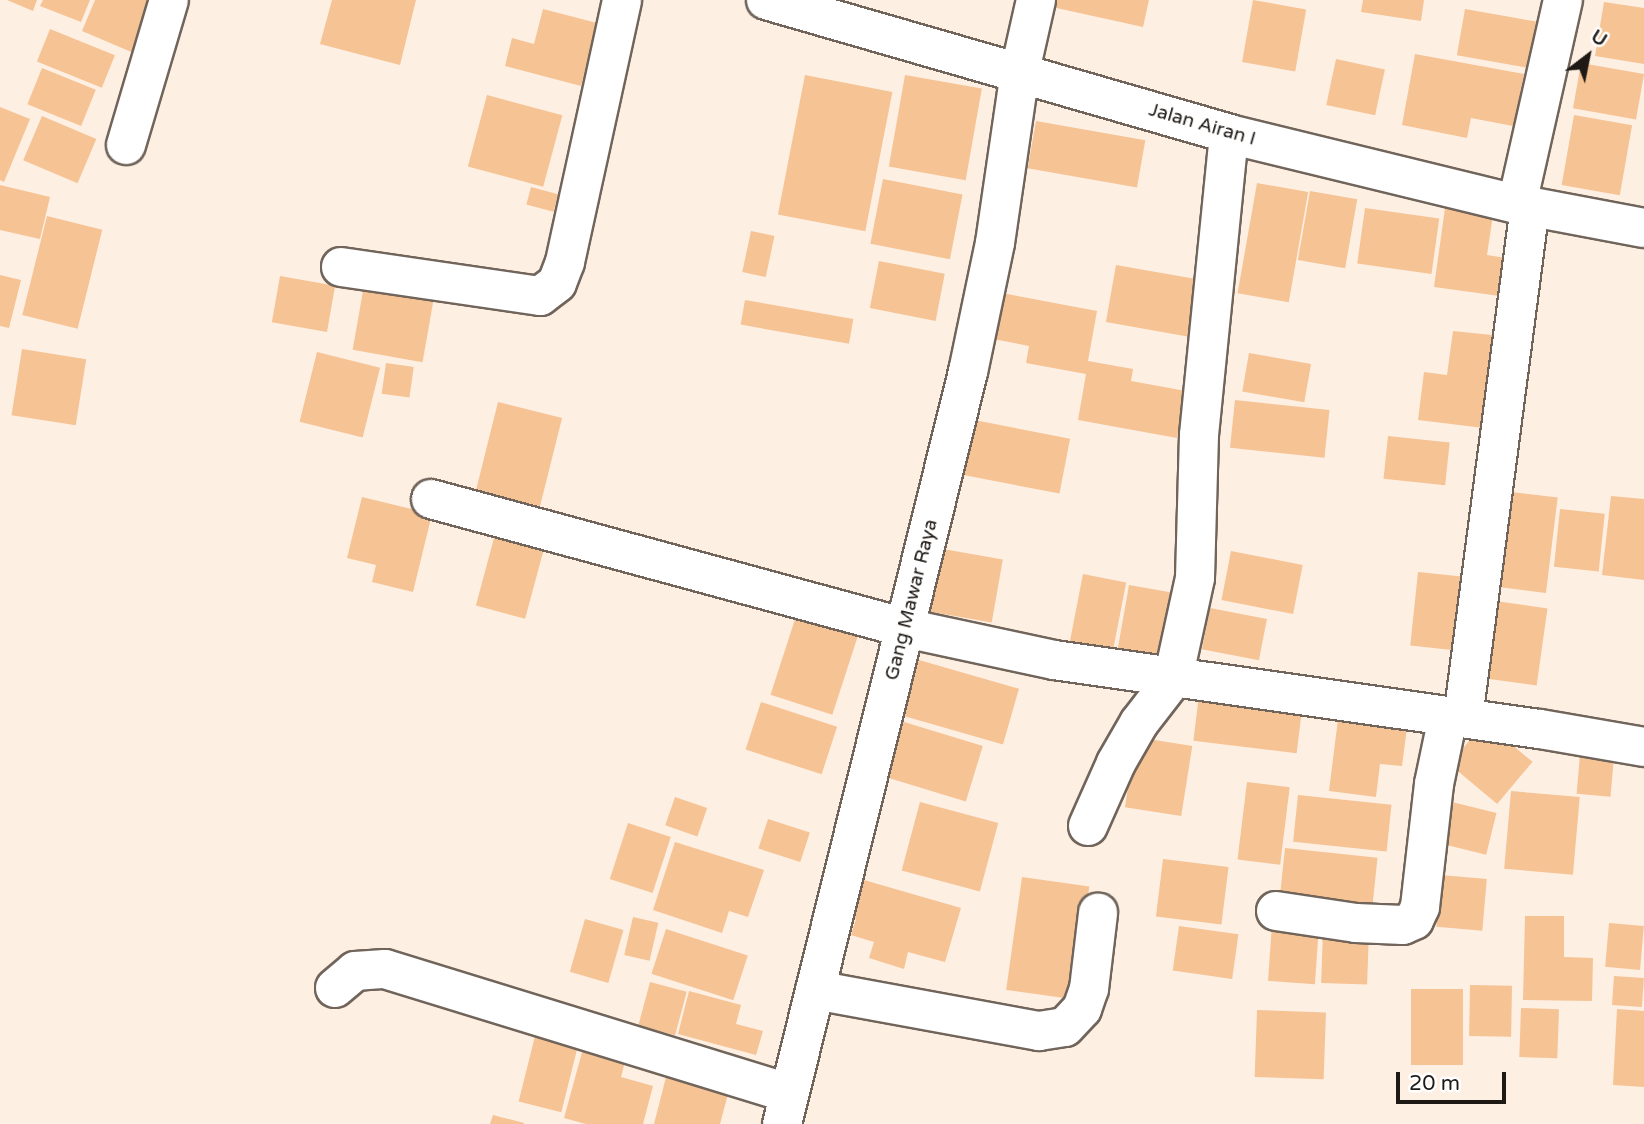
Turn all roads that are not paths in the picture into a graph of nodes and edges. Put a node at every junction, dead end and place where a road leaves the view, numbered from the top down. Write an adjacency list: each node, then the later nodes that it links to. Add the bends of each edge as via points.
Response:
1 (169, 0): 8 (street)
2 (622, 0): 11 (street, via 557,283 540,296)
3 (1036, 0): 6 (street, Gang Mawar Raya)
4 (1563, 0): 9 (street)
5 (776, 1): 6 (street, Jalan Airan I)
6 (1020, 71): 7 (street, Jalan Airan I); 13 (street, Gang Mawar Raya, via 993,256)
7 (1229, 134): 9 (street, Jalan Airan I); 14 (street, via 1199,435 1195,578)
8 (125, 145)
9 (1524, 205): 10 (street, Jalan Airan I); 15 (street)
10 (1644, 228)
11 (341, 267)
12 (431, 499): 13 (street)
13 (905, 628): 14 (street, via 1054,660); 21 (street, Gang Mawar Raya)
14 (1173, 679): 15 (street); 17 (street, via 1116,762)
15 (1456, 717): 16 (street); 18 (street, via 1434,784 1421,900 1414,920 1403,925 1356,923)
16 (1644, 747)
17 (1088, 826)
18 (1276, 911)
19 (1098, 912): 21 (street, via 1089,989 1082,1009 1065,1027 1039,1031)
20 (335, 988): 22 (street, via 355,971 385,969)
21 (815, 990): 22 (street, Gang Mawar Raya)
22 (785, 1108)

